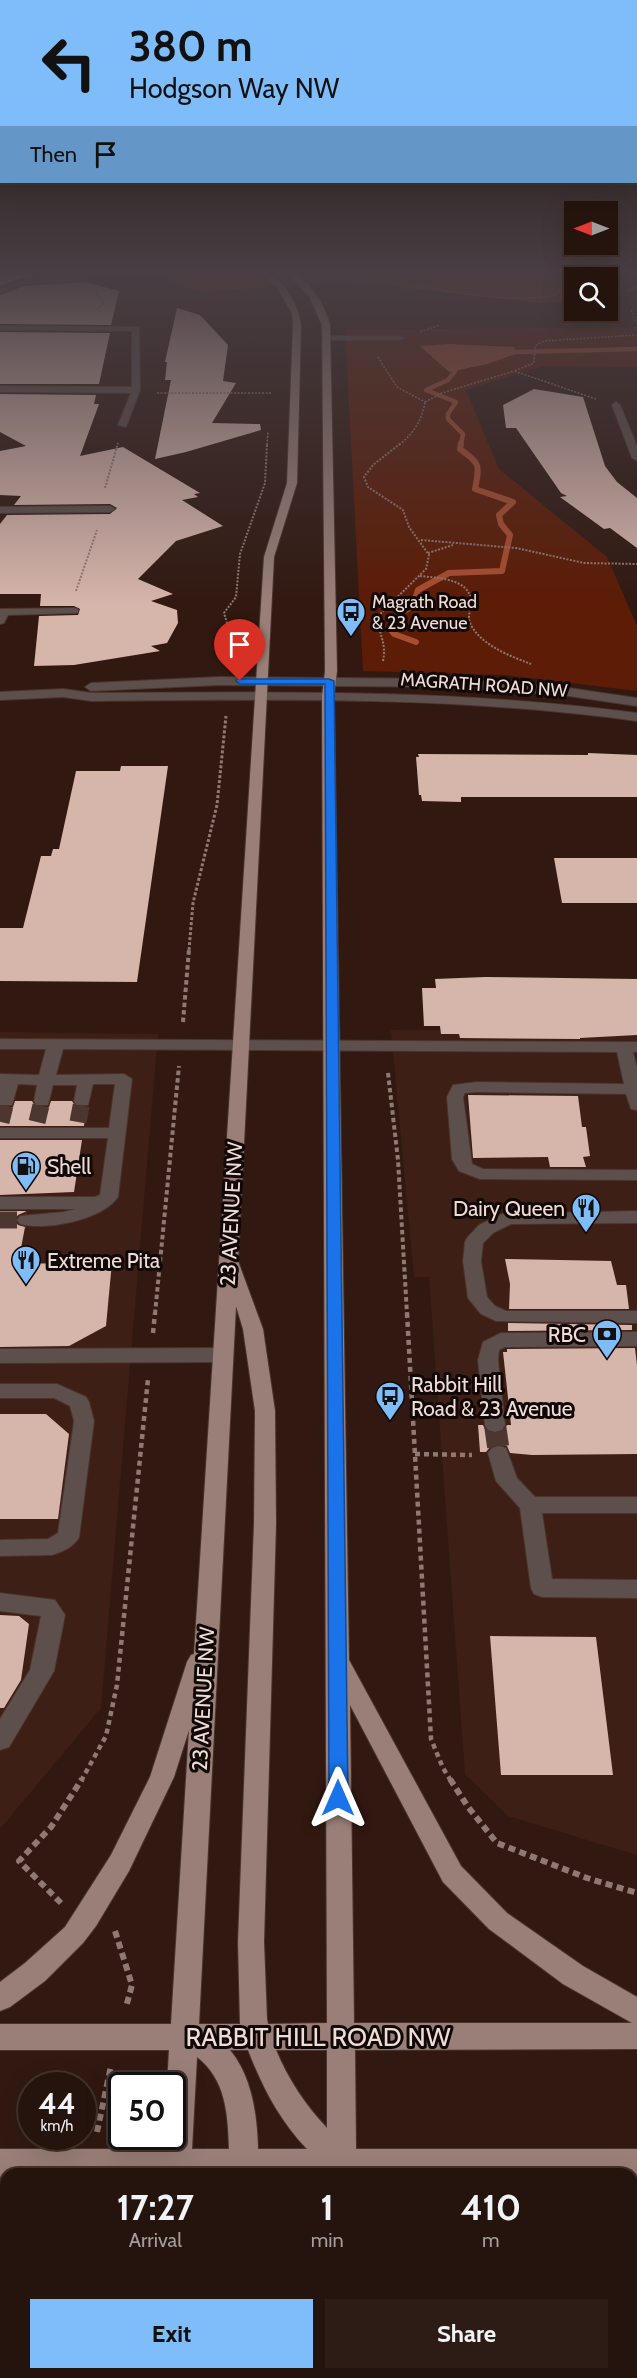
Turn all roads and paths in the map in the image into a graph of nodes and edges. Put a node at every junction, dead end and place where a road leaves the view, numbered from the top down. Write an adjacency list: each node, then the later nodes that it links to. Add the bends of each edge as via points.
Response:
1 (136, 382): 8 (street)
2 (295, 382): 29 (main road, 23 AVENUE NW, via 292,483 271,545)
3 (326, 382): 30 (main road)
4 (393, 382): 11 (path)
5 (478, 382): 9 (path)
6 (547, 382): 13 (path)
7 (0, 390): 8 (street)
8 (136, 391): 12 (path, via 271,393); 14 (street)
9 (442, 393): 10 (path)
10 (433, 398): 11 (path)
11 (426, 402): 19 (path, via 416,431 371,466 364,477 368,486 403,510)
12 (270, 404)
13 (616, 405): 16 (street)
14 (123, 425)
15 (269, 427): 28 (path, via 265,483 240,554 236,597 224,613 231,631 231,649 219,672)
16 (637, 458)
17 (110, 509): 18 (street)
18 (0, 510)
19 (419, 540): 20 (path); 21 (path)
20 (462, 544): 21 (path); 22 (path, via 516,548 574,561)
21 (428, 553): 23 (path, via 429,562)
22 (637, 564)
23 (420, 576): 26 (path, via 456,582 466,589 471,599 470,621); 27 (path, via 378,616 378,630 386,647)
24 (74, 611): 25 (street, via 3,612)
25 (0, 621)
26 (489, 642)
27 (381, 663)
28 (219, 681): 29 (street); 31 (street, via 97,685)
29 (262, 681): 30 (street); 33 (main road, 23 AVENUE NW)
30 (329, 689): 33 (street); 35 (street, MAGRATH ROAD NW, via 483,684); 36 (street, MAGRATH ROAD NW, via 510,701); 41 (main road)
31 (63, 693): 32 (street); 34 (street, via 92,698)
32 (0, 696)
33 (261, 696): 34 (street); 40 (main road, 23 AVENUE NW)
34 (222, 697): 39 (path, via 226,714 217,805 193,903)
35 (637, 702)
36 (637, 717)
37 (0, 1044): 38 (street)
38 (56, 1044): 39 (street); 46 (street)
39 (180, 1046): 40 (street); 61 (path)
40 (241, 1047): 41 (street); 58 (main road, 23 AVENUE NW)
41 (332, 1047): 42 (street); 74 (main road)
42 (631, 1047): 47 (street)
43 (388, 1073): 66 (path, via 398,1160)
44 (86, 1079): 46 (street); 50 (street); 52 (street, via 124,1079)
45 (5, 1080): 46 (street); 48 (street)
46 (46, 1080): 49 (street)
47 (635, 1097): 53 (street, via 477,1087 459,1089 455,1097 461,1159 465,1167 480,1174)
48 (6, 1101)
49 (42, 1101)
50 (82, 1101)
51 (0, 1133): 52 (street, via 36,1127 77,1127)
52 (117, 1133): 55 (street, via 109,1197)
53 (637, 1175)
54 (0, 1203): 55 (street)
55 (99, 1203): 57 (street, via 64,1219)
56 (637, 1217): 59 (street, via 508,1218 486,1229 474,1242 472,1262 478,1298 488,1310 503,1317)
57 (26, 1220)
58 (229, 1256): 62 (main road, 23 AVENUE NW); 84 (main road, via 254,1329 266,1411 251,1942)
59 (637, 1317)
60 (637, 1339): 65 (street, via 501,1340 490,1347 488,1360)
61 (150, 1355): 62 (street); 63 (street); 77 (path, via 117,1685 106,1736 51,1827 19,1861 66,1908)
62 (222, 1355): 73 (main road, 23 AVENUE NW)
63 (0, 1356)
64 (0, 1391): 70 (street, via 57,1391 79,1402 84,1421 68,1537 52,1547)
65 (495, 1425)
66 (415, 1454): 67 (path); 76 (path, via 431,1739 443,1768 497,1843)
67 (499, 1454): 68 (street, via 507,1481)
68 (530, 1505): 69 (street); 71 (street, via 542,1588)
69 (637, 1505)
70 (0, 1548)
71 (637, 1589)
72 (0, 1602): 75 (street, via 47,1606 53,1614 42,1671)
73 (207, 1637): 77 (main road, via 162,1777 120,1863); 83 (main road, 23 AVENUE NW)
74 (338, 1663): 79 (main road, via 452,1874 498,1922 573,1975); 85 (main road)
75 (0, 1740)
76 (637, 1893)
77 (87, 1918): 78 (main road, via 35,1972); 82 (path, via 116,1931 132,1985)
78 (0, 1998)
79 (637, 2012)
80 (637, 2036): 85 (main road, RABBIT HILL ROAD NW)
81 (0, 2037): 82 (main road, RABBIT HILL ROAD NW)
82 (117, 2037): 83 (main road, RABBIT HILL ROAD NW); 87 (path)
83 (185, 2037): 84 (main road, RABBIT HILL ROAD NW); 90 (main road, 23 AVENUE NW); 91 (main road, via 210,2049 226,2065 237,2089)
84 (257, 2037): 85 (main road, RABBIT HILL ROAD NW); 92 (main road, via 281,2090 304,2125)
85 (339, 2037): 93 (main road)
86 (0, 2163): 87 (main road)
87 (91, 2163): 89 (main road)
88 (637, 2163): 94 (main road); 95 (main road)
89 (162, 2168)
90 (176, 2168)
91 (245, 2168)
92 (341, 2168)
93 (342, 2168)
94 (391, 2168)
95 (613, 2168)

